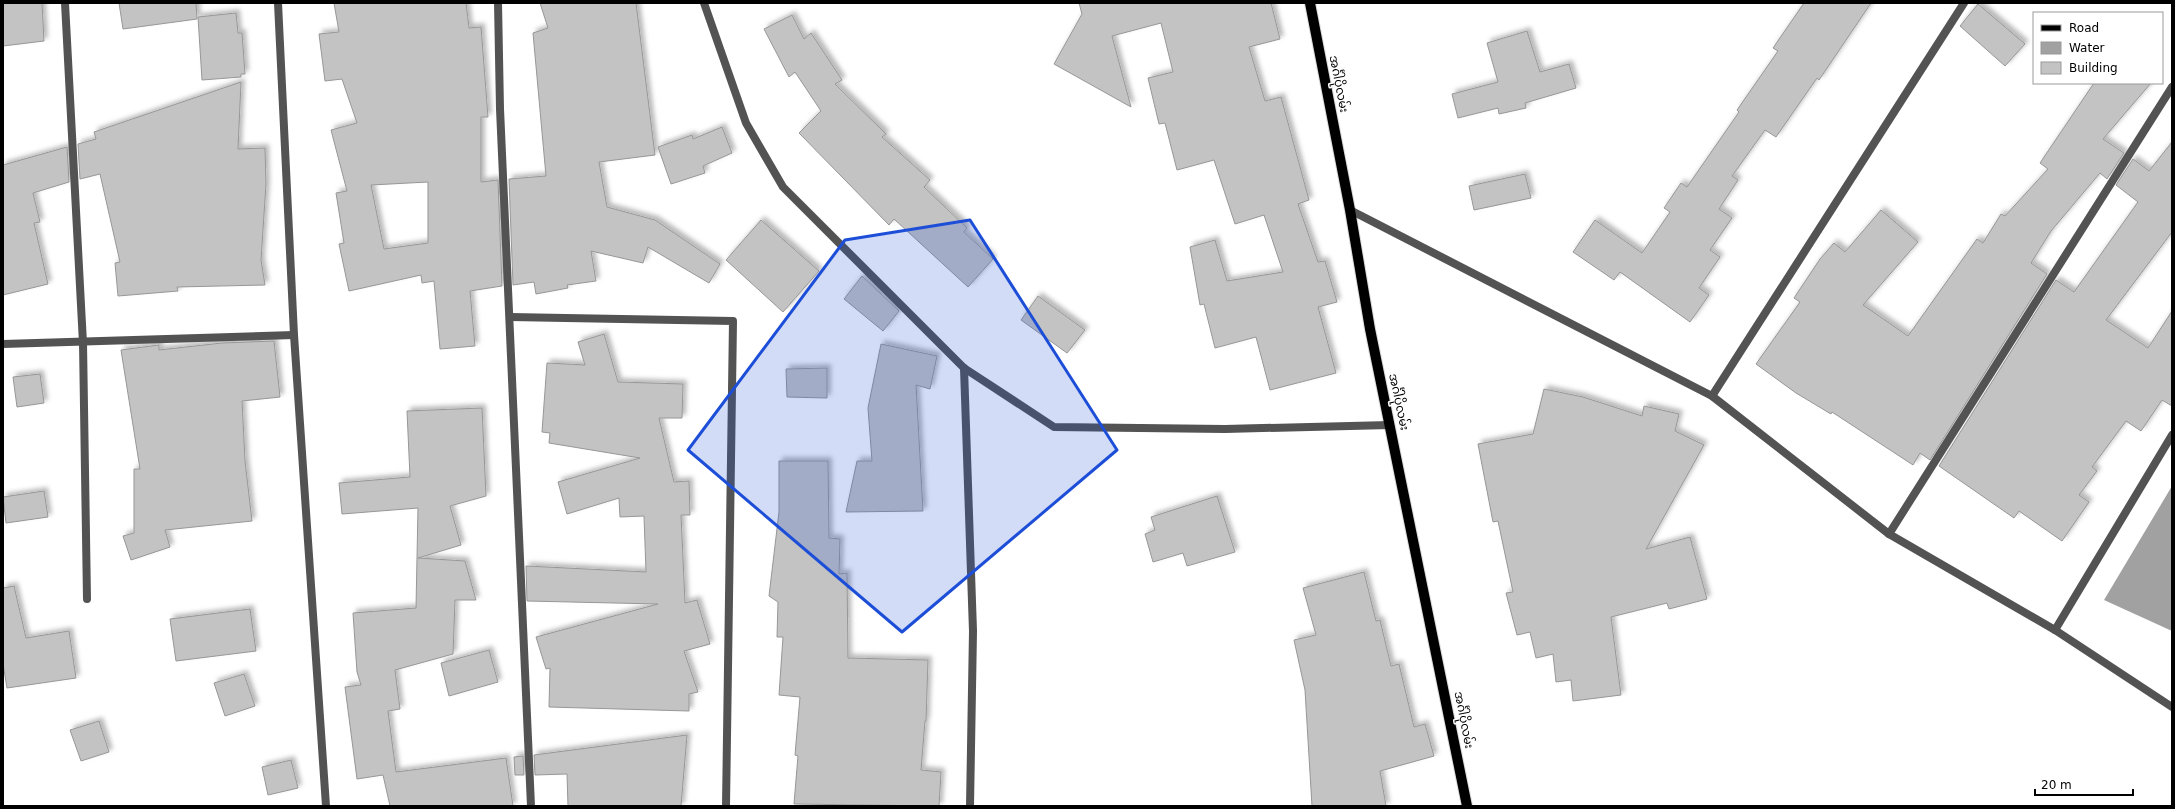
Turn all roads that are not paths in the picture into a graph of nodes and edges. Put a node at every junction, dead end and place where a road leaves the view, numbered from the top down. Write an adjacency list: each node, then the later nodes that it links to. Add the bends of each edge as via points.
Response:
1 (65, 3): 11 (street)
2 (278, 3): 10 (street)
3 (498, 3): 9 (street, via 500,109)
4 (704, 3): 13 (street, via 746,123 783,187)
5 (1310, 3): 8 (main road, အင်္ဂါပိုလမ်း)
6 (1964, 3): 14 (street)
7 (2172, 87): 17 (street)
8 (1350, 210): 14 (street); 15 (main road, အင်္ဂါပိုလမ်း, via 1370,329)
9 (510, 317): 22 (street); 23 (street, via 733,321)
10 (294, 335): 11 (street); 21 (street)
11 (83, 343): 12 (street); 18 (street)
12 (3, 344)
13 (964, 368): 15 (street, via 1054,427 1225,429); 24 (street, via 973,631)
14 (1712, 396): 17 (street)
15 (1390, 425): 25 (main road, အင်္ဂါပိုလမ်း)
16 (2172, 435): 19 (street)
17 (1889, 534): 19 (street)
18 (87, 600)
19 (2055, 630): 20 (street)
20 (2172, 707)
21 (326, 806)
22 (531, 806)
23 (726, 806)
24 (970, 806)
25 (1467, 806)

